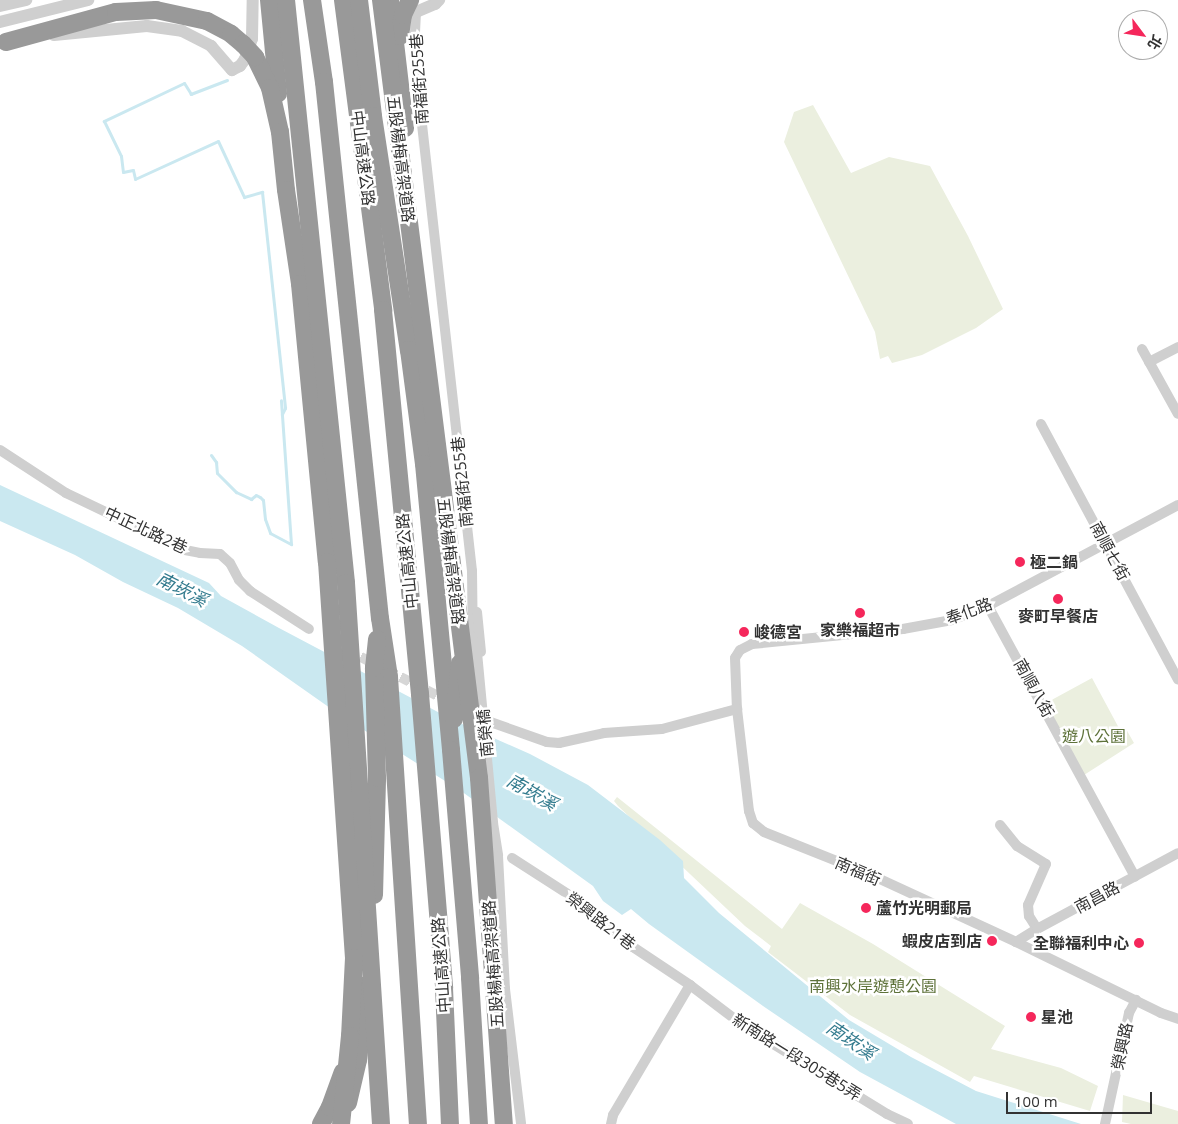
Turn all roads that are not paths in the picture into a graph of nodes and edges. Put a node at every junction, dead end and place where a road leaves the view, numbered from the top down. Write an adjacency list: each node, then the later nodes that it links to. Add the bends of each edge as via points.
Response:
1 (26, 0): 12 (street)
2 (88, 0): 14 (street)
3 (254, 0): 15 (street, via 252,39 245,59 232,70 211,46 182,31 147,26)
4 (269, 0): 17 (highway)
5 (286, 0): 51 (highway, bridge, via 346,583)
6 (312, 0): 28 (highway, 中山高速公路, via 326,102)
7 (342, 0): 53 (highway, 中山高速公路, via 382,310 420,694 444,988)
8 (359, 0): 32 (highway, via 424,464)
9 (381, 0): 56 (highway, 五股楊梅高架道路, bridge, via 479,778)
10 (390, 0): 16 (highway)
11 (439, 0): 13 (street, via 436,4)
12 (0, 6)
13 (413, 6): 16 (highway, via 403,15); 26 (street, 南福街255巷, via 414,53)
14 (0, 22)
15 (3, 43): 17 (highway, bridge, via 116,12 156,10 207,21 231,34 255,57 270,88)
16 (397, 52): 32 (highway, via 448,483 461,668)
17 (280, 132): 50 (highway, bridge, via 300,284 327,562 354,958 350,1036)
18 (1178, 347): 20 (street)
19 (1142, 349): 20 (street)
20 (1149, 362): 21 (street)
21 (1178, 414)
22 (1041, 424): 25 (street, 南順七街)
23 (0, 450): 29 (street, 中正北路2巷, via 66,494 185,550 220,554 250,591)
24 (1178, 505): 25 (street, 奉化路)
25 (1107, 544): 27 (street, 奉化路); 31 (street, 南順七街)
26 (472, 571): 33 (street, 南福街255巷, via 472,641 480,718 546,742 558,743 604,733 662,729); 57 (street, 南榮橋, bridge, via 498,856 505,989)
27 (988, 606): 30 (street, 奉化路, via 952,620 904,629 752,644); 37 (street, 南順八街)
28 (380, 618): 41 (highway, via 374,668 374,913); 52 (highway, 中山高速公路, via 389,677)
29 (309, 629)
30 (740, 650): 33 (street, 南福街, via 735,658)
31 (1178, 680)
32 (451, 707): 44 (highway, via 451,750)
33 (737, 709): 39 (street, 南福街, via 753,824 764,832 869,874)
34 (1000, 825): 38 (street, via 1017,846 1046,864 1028,905 1029,916)
35 (1178, 853): 37 (street, 南昌路)
36 (512, 858): 40 (street, 榮興路21巷, via 585,905 633,947)
37 (1135, 877): 38 (street, 南昌路)
38 (1037, 928): 39 (street, 南昌路)
39 (1016, 942): 42 (street, 南福街)
40 (690, 985): 46 (street); 58 (street, 新南路一段305巷5弄, via 744,1026)
41 (366, 990): 45 (highway); 50 (highway, via 364,1025 352,1091)
42 (1136, 1000): 43 (street, 南福街); 47 (street, 榮興路, via 1129,1013)
43 (1178, 1019)
44 (477, 1087): 54 (highway); 55 (highway)
45 (330, 1108): 48 (highway); 49 (highway)
46 (612, 1120)
47 (1105, 1123)
48 (316, 1124)
49 (321, 1124)
50 (339, 1124)
51 (380, 1124)
52 (418, 1124)
53 (450, 1124)
54 (479, 1124)
55 (483, 1124)
56 (504, 1124)
57 (521, 1124)
58 (908, 1124)

